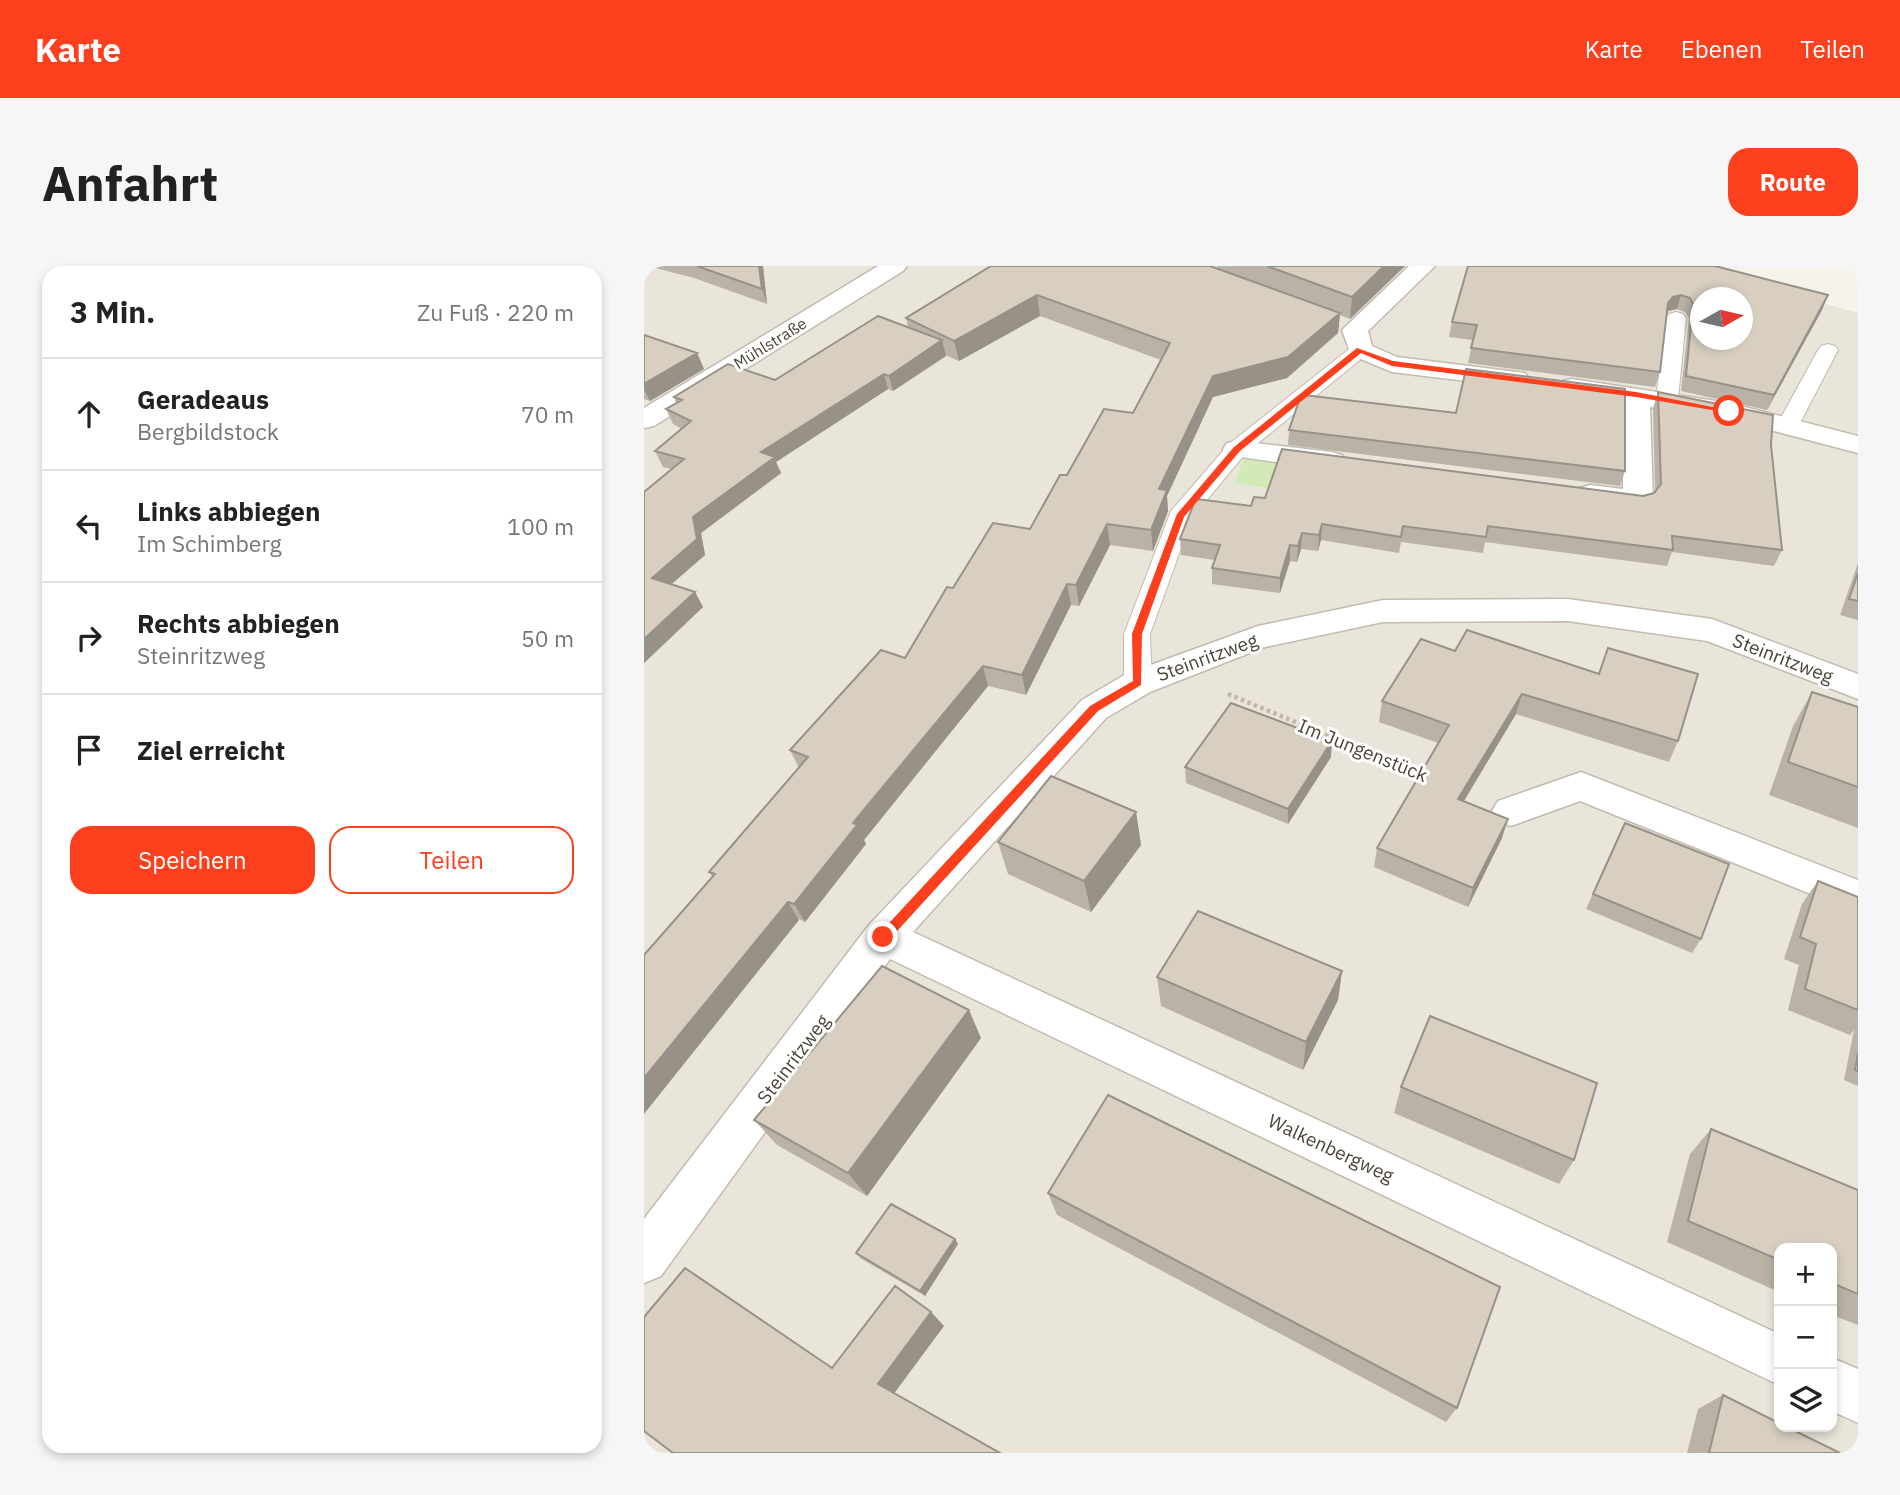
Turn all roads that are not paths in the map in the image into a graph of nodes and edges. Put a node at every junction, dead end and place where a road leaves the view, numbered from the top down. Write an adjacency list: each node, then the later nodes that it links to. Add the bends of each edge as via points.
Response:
1 (895, 266): 8 (street, Mühlstraße)
2 (1423, 266): 4 (street)
3 (1676, 318): 7 (lane)
4 (1350, 334): 6 (street, via 1392,363); 11 (lane)
5 (1828, 350): 9 (lane)
6 (1636, 395): 7 (street); 13 (street, via 1637,500)
7 (1667, 399): 9 (street)
8 (644, 420)
9 (1788, 425): 10 (street)
10 (1858, 445)
11 (1237, 449): 12 (street); 14 (lane, via 1180,516 1137,634)
12 (1361, 465)
13 (1569, 491)
14 (1138, 683): 15 (street, Steinritzweg, via 1258,637 1383,611 1567,610 1712,630); 18 (street, Steinritzweg, via 1094,709)
15 (1858, 687)
16 (1511, 811): 17 (street, via 1581,786)
17 (1858, 897)
18 (883, 937): 19 (street, Steinritzweg); 20 (street, Walkenbergweg)
19 (644, 1259)
20 (1774, 1358)
21 (1837, 1386): 22 (street)
22 (1858, 1397)

